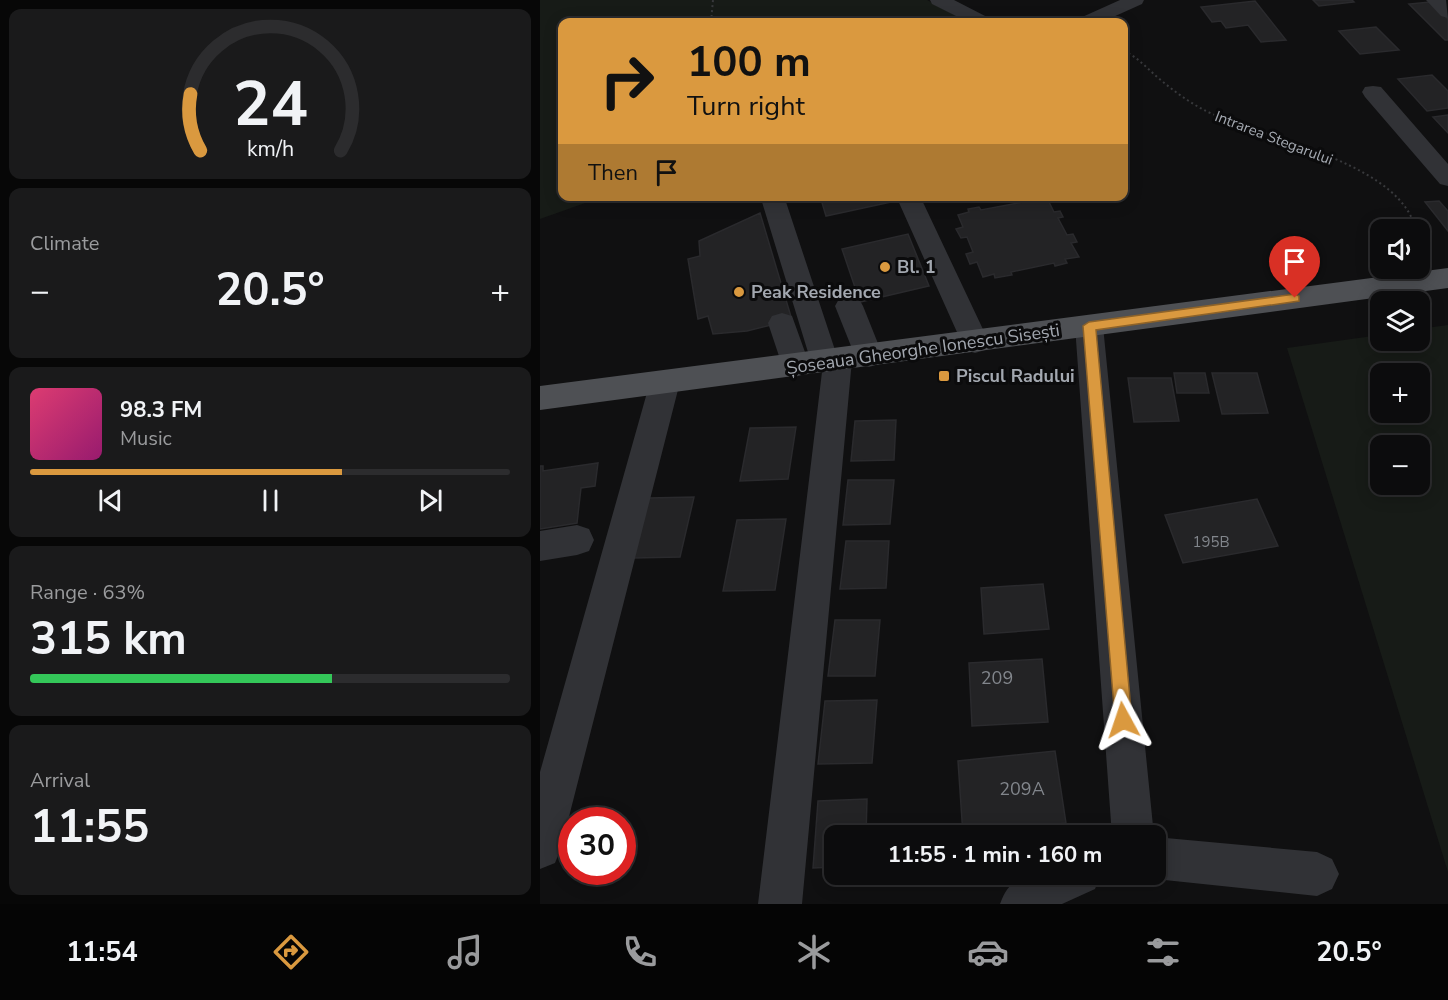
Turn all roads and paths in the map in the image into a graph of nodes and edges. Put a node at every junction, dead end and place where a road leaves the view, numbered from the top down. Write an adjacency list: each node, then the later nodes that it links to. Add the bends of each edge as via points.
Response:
1 (713, 0): 6 (path)
2 (939, 0): 7 (street)
3 (1135, 0): 8 (street)
4 (1435, 0): 5 (street)
5 (1448, 12)
6 (711, 18)
7 (974, 18)
8 (1096, 18)
9 (1128, 53): 14 (path, Intrarea Stegarului, via 1200,107 1379,182 1409,209)
10 (1373, 92): 11 (street)
11 (1448, 179)
12 (910, 201): 19 (street)
13 (774, 202): 20 (street)
14 (1412, 219)
15 (1448, 278): 18 (main road, Șoseaua Gheorghe Ionescu Sisești)
16 (849, 306): 20 (street)
17 (782, 323): 21 (street)
18 (1089, 326): 19 (main road, Șoseaua Gheorghe Ionescu Sisești); 26 (street)
19 (975, 342): 20 (main road, Șoseaua Gheorghe Ionescu Sisești)
20 (844, 360): 21 (main road, Șoseaua Gheorghe Ionescu Sisești); 31 (street)
21 (795, 366): 22 (main road, Șoseaua Gheorghe Ionescu Sisești)
22 (665, 382): 23 (main road, Șoseaua Gheorghe Ionescu Sisești); 27 (street)
23 (540, 398)
24 (577, 540): 25 (street)
25 (540, 546)
26 (1132, 825)
27 (540, 848)
28 (1166, 859): 29 (street)
29 (1317, 874)
30 (1055, 885): 32 (street)
31 (780, 904)
32 (1022, 904)

